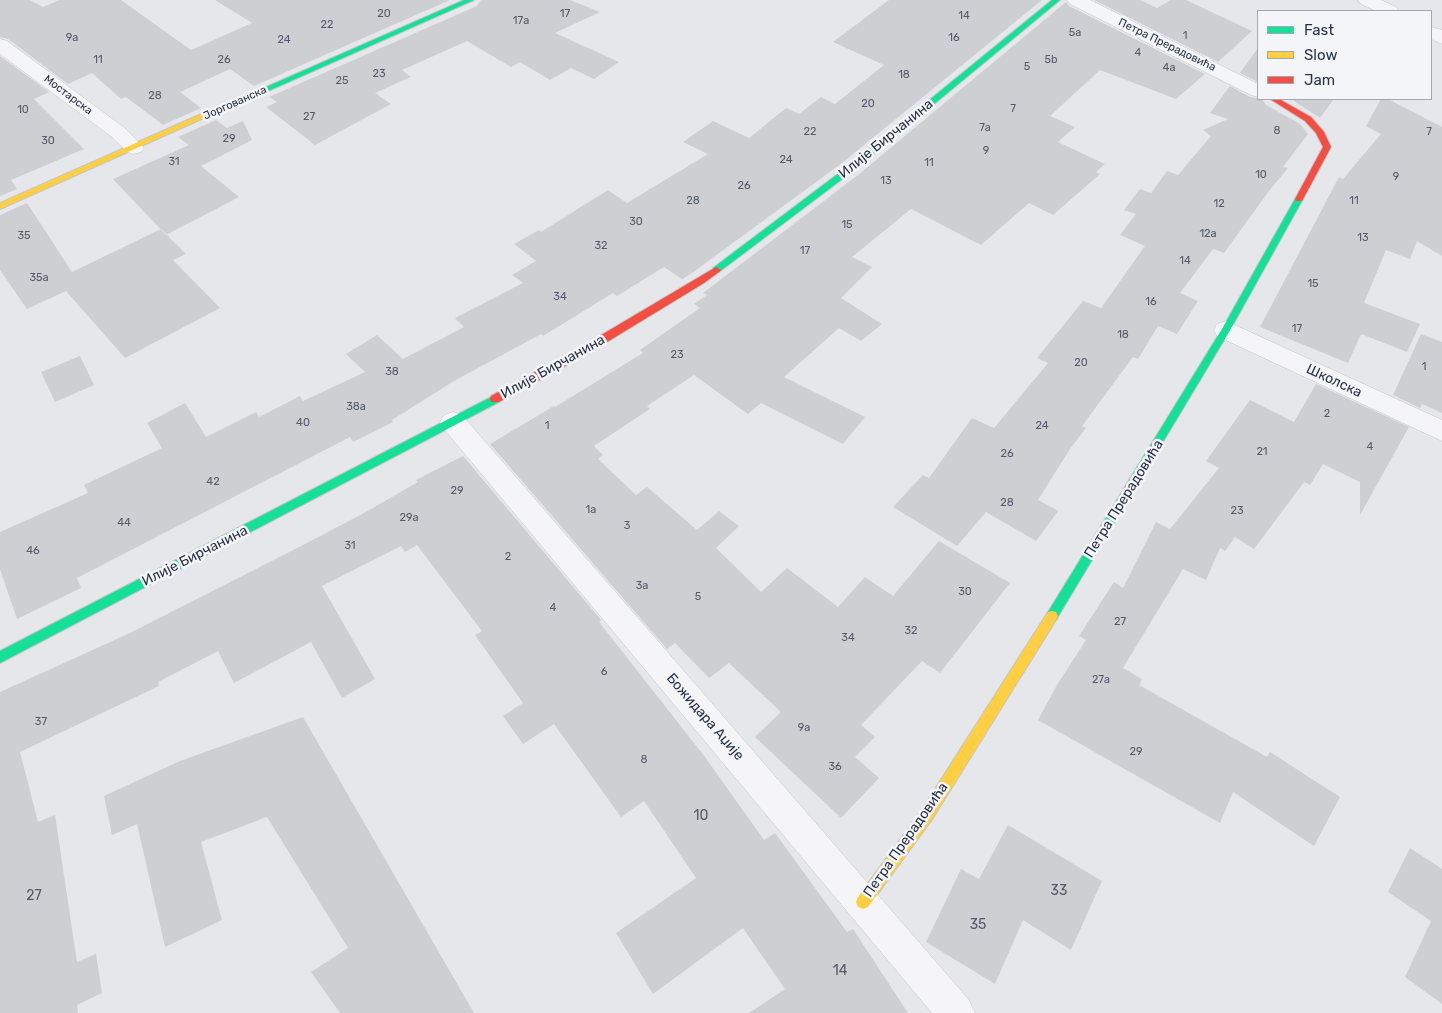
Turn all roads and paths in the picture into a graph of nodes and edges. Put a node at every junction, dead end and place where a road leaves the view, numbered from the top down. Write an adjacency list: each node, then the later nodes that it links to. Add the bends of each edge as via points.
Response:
1 (470, 0): 9 (street, Јоргованска)
2 (1056, 0): 12 (street, Илије Бирчанина, via 850,169 701,281 586,350)
3 (1076, 0): 7 (street, Петра Прерадовића)
4 (1367, 0): 5 (street)
5 (1388, 10)
6 (0, 44): 9 (street, Мостарска, via 119,133)
7 (1257, 90)
8 (1276, 100): 11 (street, Петра Прерадовића, via 1308,119 1320,132 1327,147)
9 (134, 148): 10 (street, Јоргованска)
10 (0, 206)
11 (1226, 330): 13 (street, Школска); 15 (street, Петра Прерадовића, via 931,808)
12 (453, 422): 14 (street, Илије Бирчанина); 15 (street, Божидара Аџије)
13 (1442, 431)
14 (0, 657)
15 (863, 902): 16 (street, Божидара Аџије)
16 (956, 1013)

